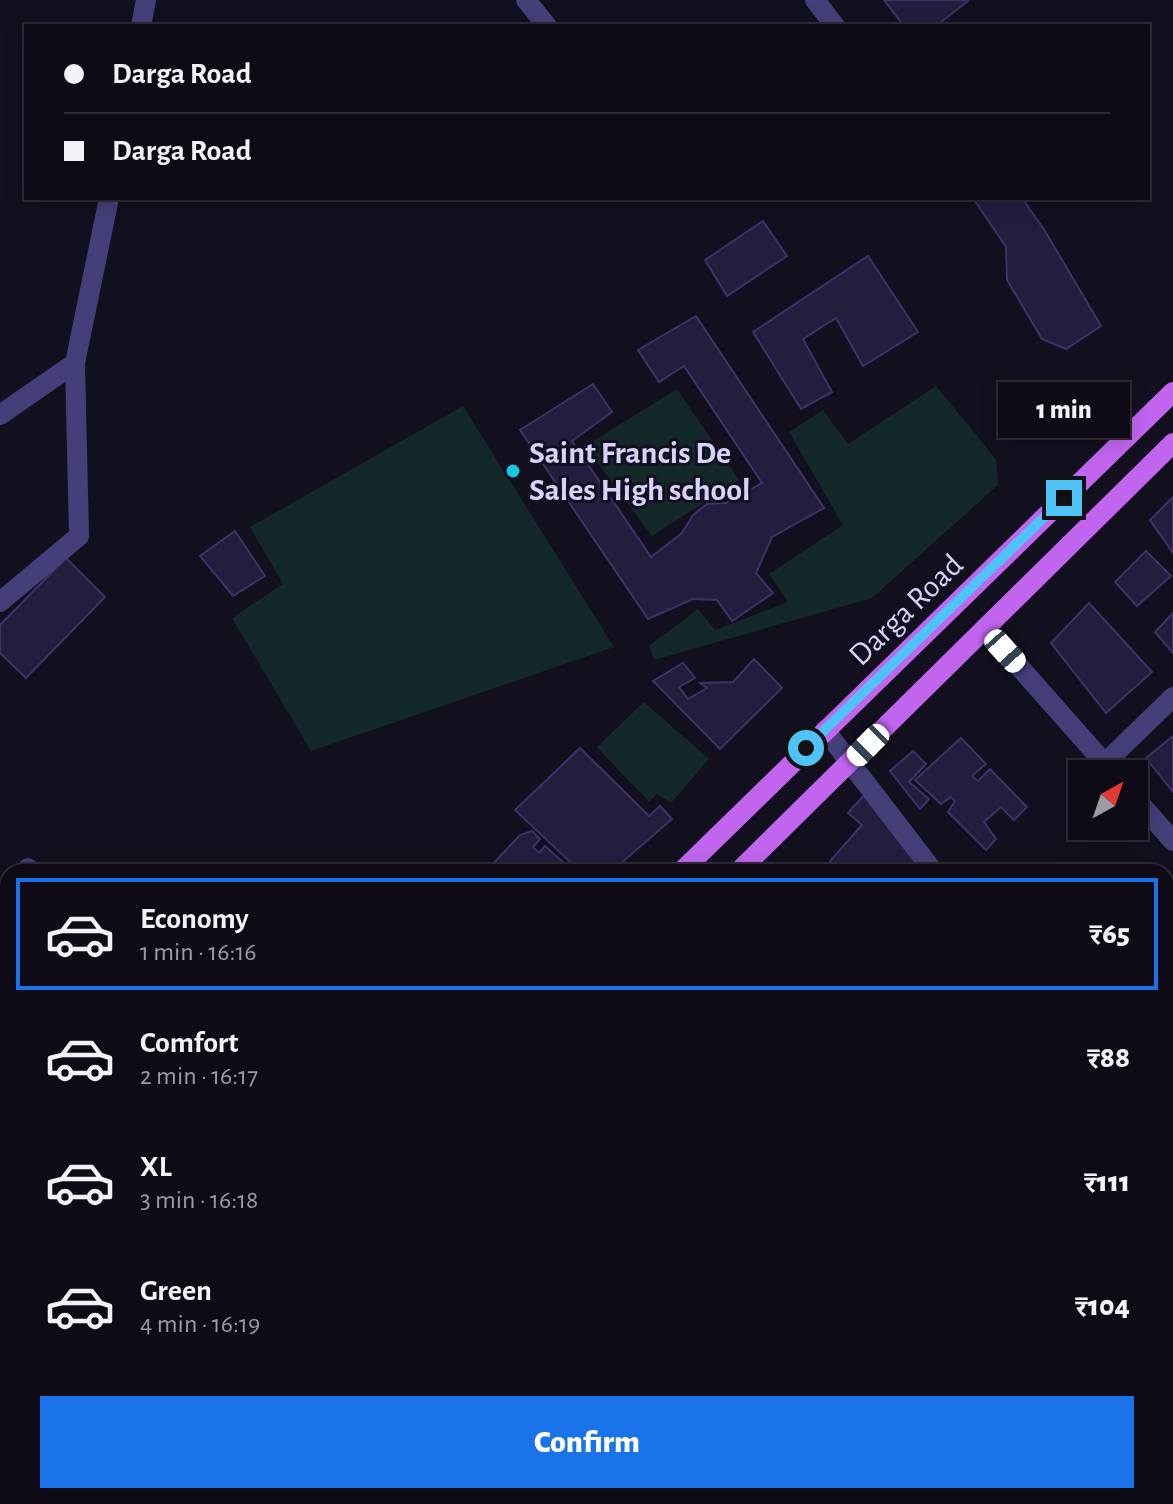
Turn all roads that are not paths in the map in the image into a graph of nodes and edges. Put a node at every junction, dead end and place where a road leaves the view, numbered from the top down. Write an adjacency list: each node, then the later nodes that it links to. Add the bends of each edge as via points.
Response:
1 (146, 0): 4 (street)
2 (526, 0): 5 (street)
3 (815, 0): 6 (street)
4 (141, 24)
5 (545, 24)
6 (833, 24)
7 (109, 200): 8 (street)
8 (75, 363): 10 (street); 12 (street, via 79,536)
9 (1173, 392): 15 (main road, Darga Road)
10 (0, 415)
11 (1173, 443): 13 (main road)
12 (0, 602)
13 (985, 628): 16 (street); 18 (main road)
14 (1173, 697): 17 (street)
15 (825, 730): 18 (street); 21 (main road, Darga Road)
16 (1101, 760)
17 (1117, 760)
18 (849, 764): 22 (main road); 23 (street)
19 (1148, 813): 20 (street)
20 (1173, 841)
21 (689, 864)
22 (746, 864)
23 (928, 864)

